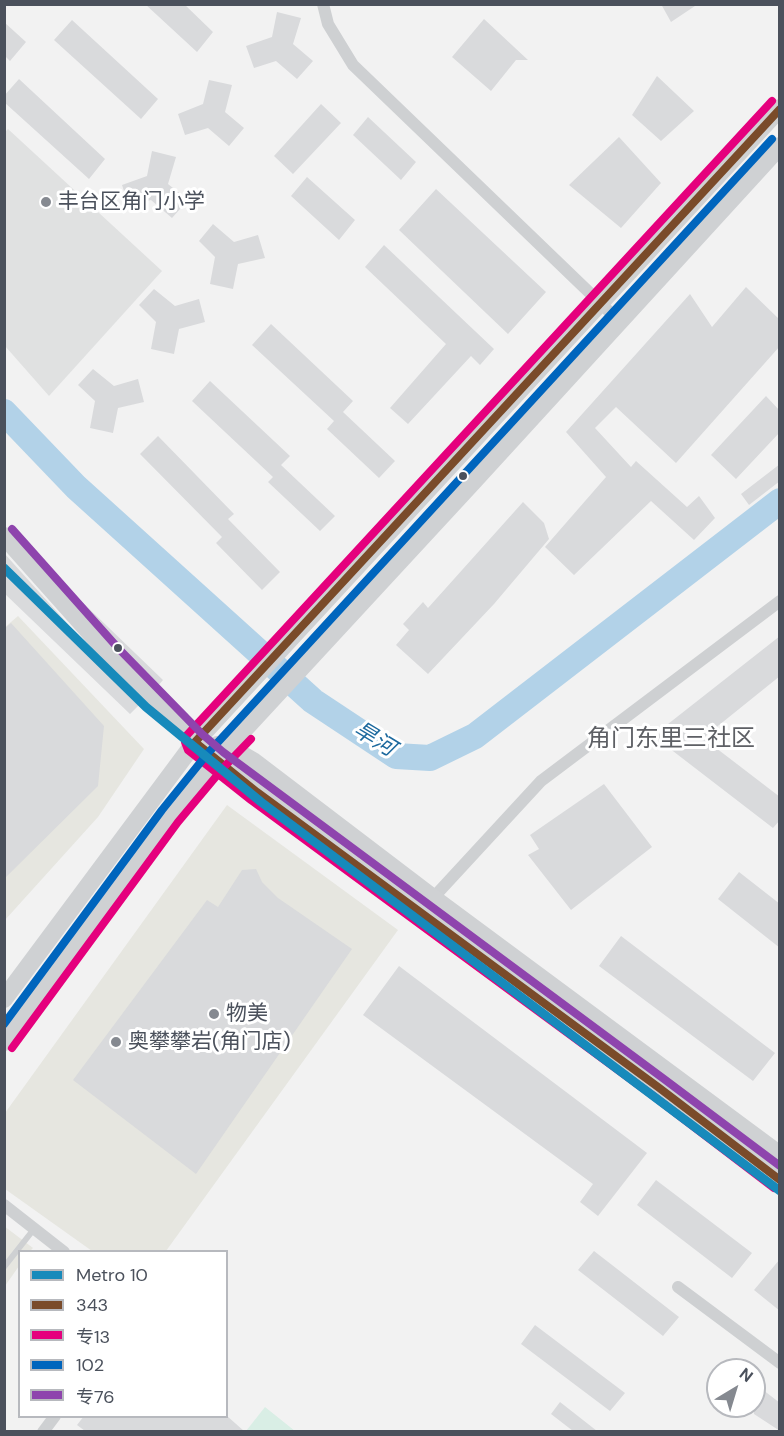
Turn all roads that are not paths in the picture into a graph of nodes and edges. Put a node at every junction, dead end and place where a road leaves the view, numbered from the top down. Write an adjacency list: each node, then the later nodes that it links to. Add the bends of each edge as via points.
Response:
1 (323, 4): 4 (street, via 328,24 353,65)
2 (780, 108): 4 (main road)
3 (780, 146): 5 (main road)
4 (600, 303): 5 (street); 8 (main road)
5 (620, 322): 9 (main road)
6 (4, 536): 8 (main road, via 110,655)
7 (780, 601): 11 (street, via 542,781)
8 (195, 742): 9 (main road); 10 (main road); 12 (main road)
9 (229, 747): 10 (main road); 11 (main road, via 253,761)
10 (216, 760): 13 (main road, via 170,816); 15 (main road)
11 (433, 898): 14 (main road)
12 (4, 999)
13 (4, 1042)
14 (780, 1155)
15 (780, 1180)
16 (4, 1205): 17 (street)
17 (34, 1228): 18 (street); 19 (lane)
18 (63, 1250)
19 (4, 1267)
20 (678, 1287): 21 (street)
21 (780, 1362)
22 (53, 1418): 23 (street)
23 (43, 1431)

